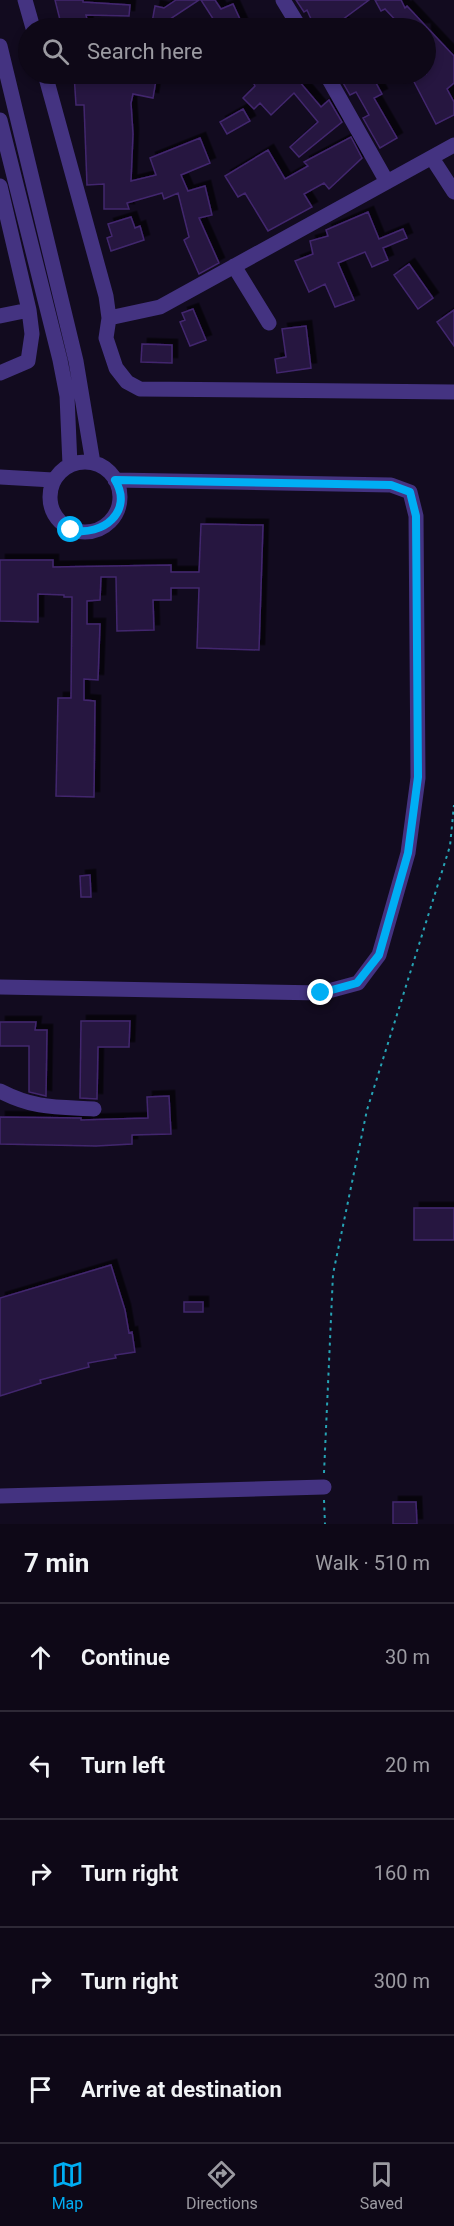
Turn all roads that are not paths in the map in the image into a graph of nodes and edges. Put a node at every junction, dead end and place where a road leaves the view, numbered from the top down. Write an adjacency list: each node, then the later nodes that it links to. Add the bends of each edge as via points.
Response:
1 (26, 0): 3 (street)
2 (283, 0): 4 (street)
3 (30, 18)
4 (294, 18)
5 (0, 46): 21 (street, via 76,361)
6 (48, 84): 17 (street)
7 (332, 84): 11 (street)
8 (0, 120): 22 (street, via 60,360 67,396)
9 (454, 145): 10 (street)
10 (432, 158): 11 (street); 13 (street)
11 (387, 183): 14 (street)
12 (0, 186): 15 (street)
13 (454, 192)
14 (234, 266): 17 (street, via 160,306); 18 (street)
15 (29, 310): 16 (street); 19 (street, via 32,334 28,361)
16 (0, 316)
17 (109, 318): 20 (street, via 106,338 116,368 127,382 140,389)
18 (269, 323)
19 (0, 373)
20 (454, 392)
21 (93, 463): 22 (street); 25 (street, via 104,467)
22 (70, 465): 24 (street)
23 (0, 477): 24 (street)
24 (53, 480): 25 (street, via 49,492 54,515 61,524 83,533 106,526 114,518 120,496)
25 (115, 480): 26 (street, via 391,485 410,492 416,516 418,777 408,853 379,955 357,983 321,993)
26 (0, 987)
27 (0, 1091): 28 (street, via 35,1106)
28 (94, 1109)
29 (324, 1487): 30 (street)
30 (0, 1496)

